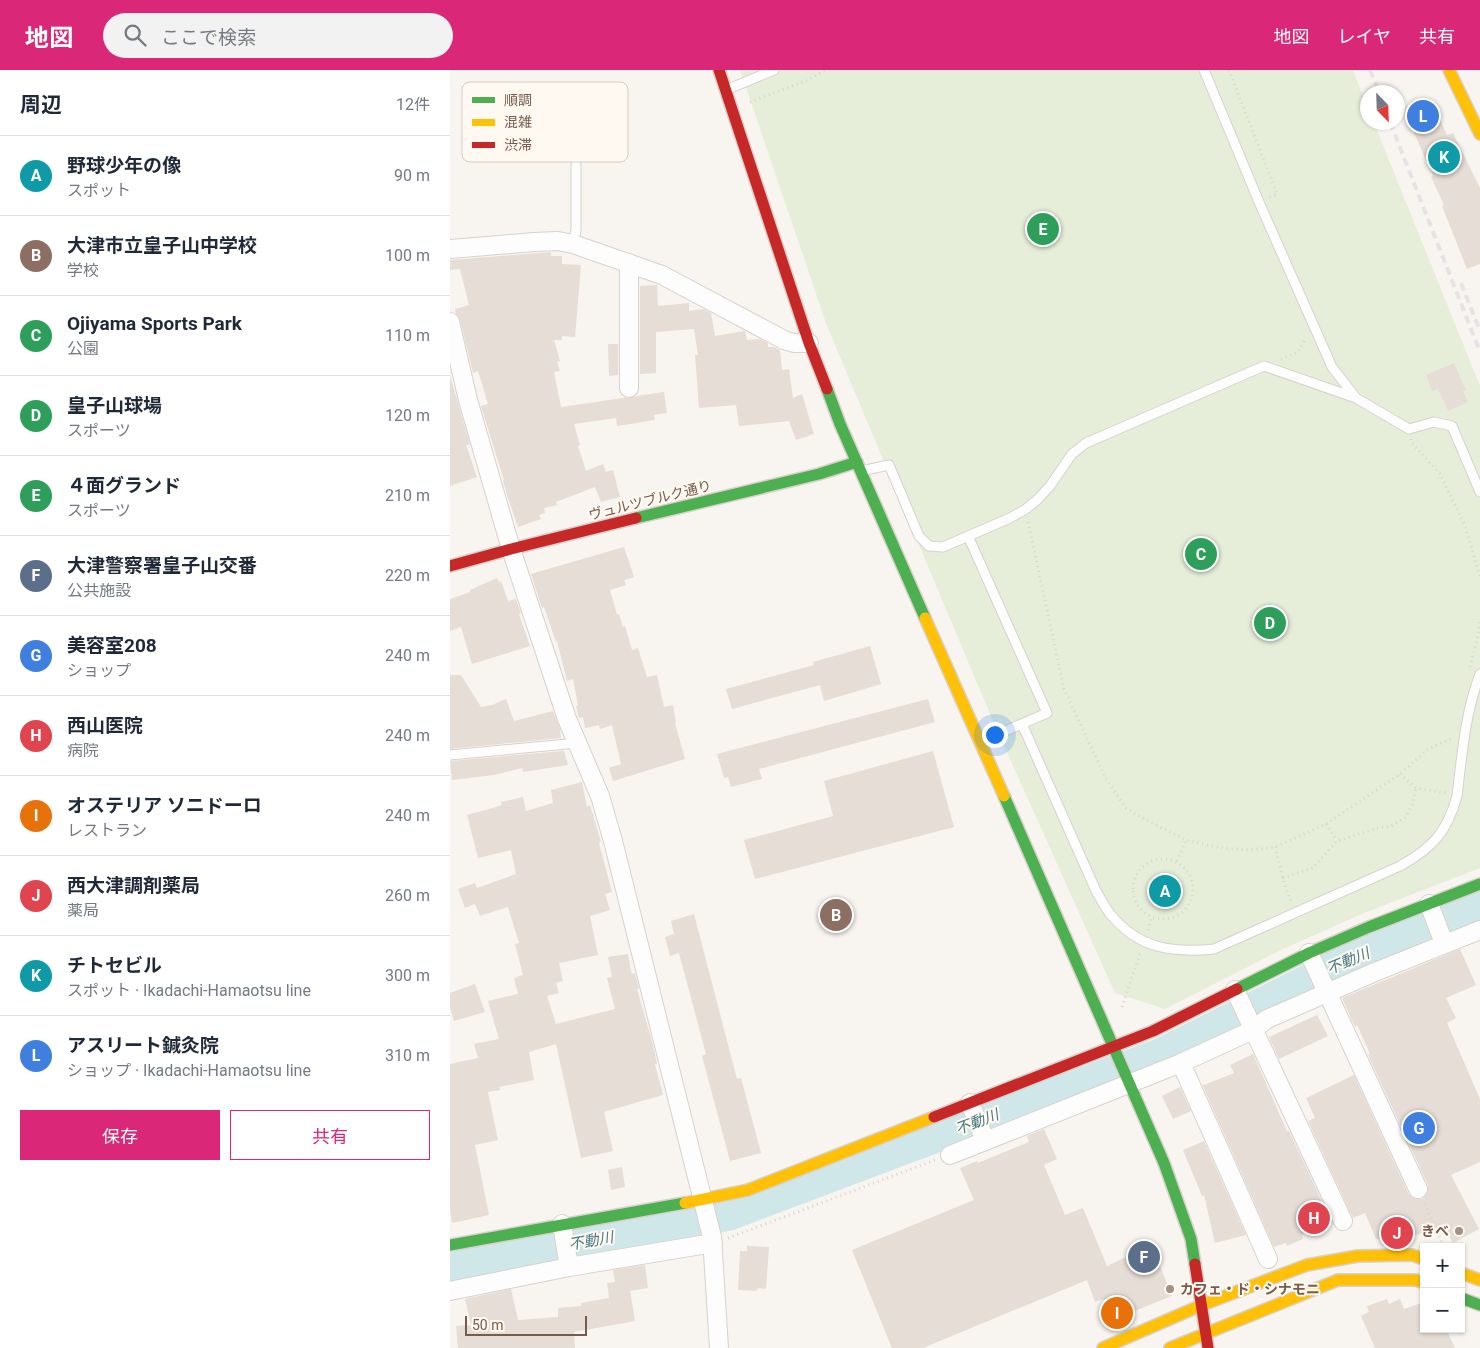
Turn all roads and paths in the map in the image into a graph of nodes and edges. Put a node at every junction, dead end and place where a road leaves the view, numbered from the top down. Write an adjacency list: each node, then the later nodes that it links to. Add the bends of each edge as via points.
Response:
1 (774, 70): 6 (lane)
2 (826, 70): 7 (path)
3 (1204, 70): 10 (lane)
4 (1229, 70): 10 (path, via 1277,194)
5 (1449, 70): 8 (street)
6 (723, 78): 16 (street)
7 (747, 104)
8 (1480, 134)
9 (576, 165): 11 (lane)
10 (1259, 202): 15 (lane)
11 (573, 244): 12 (street, via 558,241); 13 (street)
12 (450, 249)
13 (629, 263): 16 (street, via 662,275 784,340); 18 (street)
14 (450, 322): 25 (street, via 468,400)
15 (1314, 325): 17 (path, via 1298,352); 19 (lane, via 1332,367)
16 (809, 343): 21 (street)
17 (1264, 366): 19 (lane); 23 (lane, via 1086,442 1072,454 1050,486)
18 (629, 388)
19 (1356, 398): 20 (lane)
20 (1409, 429): 22 (lane, via 1434,422 1452,426); 27 (path, via 1411,442 1440,474 1465,526)
21 (859, 466): 24 (lane, via 889,465 919,536 929,546 943,547); 25 (street, ヴュルツブルク通り); 33 (street)
22 (1480, 492)
23 (1026, 509): 24 (lane); 40 (path, via 1064,689 1106,779 1126,808)
24 (968, 536): 31 (lane, via 1048,713)
25 (511, 549): 26 (street, ヴュルツブルク通り); 34 (street, via 567,719)
26 (450, 566)
27 (1480, 577)
28 (1480, 619): 29 (path)
29 (1469, 669)
30 (1480, 674): 38 (lane, via 1468,714)
31 (1022, 724): 33 (lane); 50 (lane, via 1096,891 1125,929)
32 (1453, 730): 36 (path, via 1451,739 1428,749)
33 (979, 742): 57 (street)
34 (578, 743): 35 (lane); 64 (street, via 600,796 613,841)
35 (450, 755)
36 (1400, 774): 37 (path); 39 (path)
37 (1416, 788): 38 (path); 41 (path, via 1406,816 1390,827)
38 (1457, 796): 47 (lane, via 1447,824 1435,841 1418,856)
39 (1326, 824): 41 (path); 42 (path)
40 (1186, 840): 42 (path, via 1222,848 1250,850); 43 (path)
41 (1337, 841): 44 (path, via 1313,868)
42 (1275, 847): 44 (path)
43 (1177, 861): 48 (path, via 1190,874 1194,893 1186,910 1170,920); 48 (path, via 1160,858 1144,864 1134,877 1132,894 1138,909)
44 (1283, 878): 47 (path)
45 (1480, 884): 46 (street)
46 (1429, 904): 51 (street); 52 (street)
47 (1296, 913): 50 (lane, via 1214,949 1168,950)
48 (1151, 918): 50 (path)
49 (1480, 930): 51 (street)
50 (1144, 941): 55 (path)
51 (1444, 943): 54 (street)
52 (1310, 953): 53 (street); 54 (street)
53 (1236, 991): 56 (street); 57 (street)
54 (1328, 991): 56 (street, via 1267,1019); 63 (street)
55 (1122, 1007)
56 (1253, 1029): 58 (street); 65 (street)
57 (1116, 1051): 59 (street); 60 (street)
58 (1182, 1063): 59 (street); 71 (street)
59 (1130, 1084): 61 (street); 78 (street, via 1164,1163 1191,1239)
60 (970, 1103): 61 (street); 64 (street, via 748,1190)
61 (985, 1140): 62 (street)
62 (950, 1154): 67 (path)
63 (1418, 1189): 68 (path)
64 (704, 1204): 66 (street); 67 (street)
65 (1342, 1221)
66 (562, 1228): 69 (street); 72 (street)
67 (712, 1240): 72 (street); 81 (street)
68 (1442, 1243)
69 (450, 1245)
70 (1420, 1258): 78 (street, via 1360,1256 1307,1265)
71 (1268, 1259)
72 (569, 1264): 76 (street)
73 (1465, 1274): 74 (street)
74 (1480, 1280)
75 (1420, 1282): 80 (street, via 1338,1280)
76 (450, 1291)
77 (1465, 1299): 79 (street)
78 (1202, 1305): 80 (street); 82 (street)
79 (1480, 1305)
80 (1206, 1333): 83 (street); 84 (street)
81 (719, 1348)
82 (1103, 1348)
83 (1170, 1348)
84 (1208, 1348)

